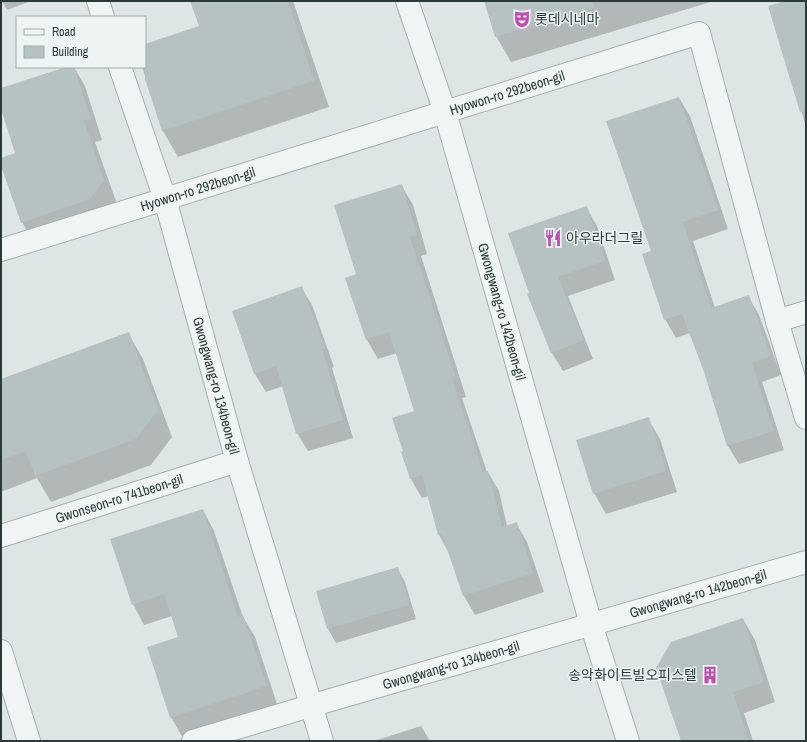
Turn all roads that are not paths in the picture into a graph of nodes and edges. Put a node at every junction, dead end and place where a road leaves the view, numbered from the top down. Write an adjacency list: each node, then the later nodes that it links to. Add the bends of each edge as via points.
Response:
1 (98, 1): 3 (street)
2 (407, 1): 5 (street, Gwongwang-ro 142beon-gil)
3 (103, 16)
4 (120, 68): 6 (street, Gwongwang-ro 134beon-gil)
5 (445, 112): 6 (street, Hyowon-ro 292beon-gil); 9 (street, Hyowon-ro 292beon-gil, via 699,33); 14 (street, Gwongwang-ro 142beon-gil)
6 (165, 199): 7 (street, Hyowon-ro 292beon-gil); 11 (street, Gwongwang-ro 134beon-gil)
7 (1, 250)
8 (806, 312): 9 (street)
9 (777, 321): 10 (street)
10 (806, 418)
11 (237, 461): 12 (street, Gwonseon-ro 741beon-gil); 16 (street, Gwongwang-ro 134beon-gil)
12 (1, 536)
13 (806, 562): 14 (street, Gwongwang-ro 142beon-gil)
14 (591, 624): 16 (street, Gwongwang-ro 134beon-gil); 20 (street, Gwongwang-ro 142beon-gil)
15 (1, 651): 17 (street)
16 (310, 706): 18 (street, Gwongwang-ro 134beon-gil); 19 (street, Gwongwang-ro 134beon-gil)
17 (29, 741)
18 (193, 741)
19 (322, 741)
20 (628, 741)

